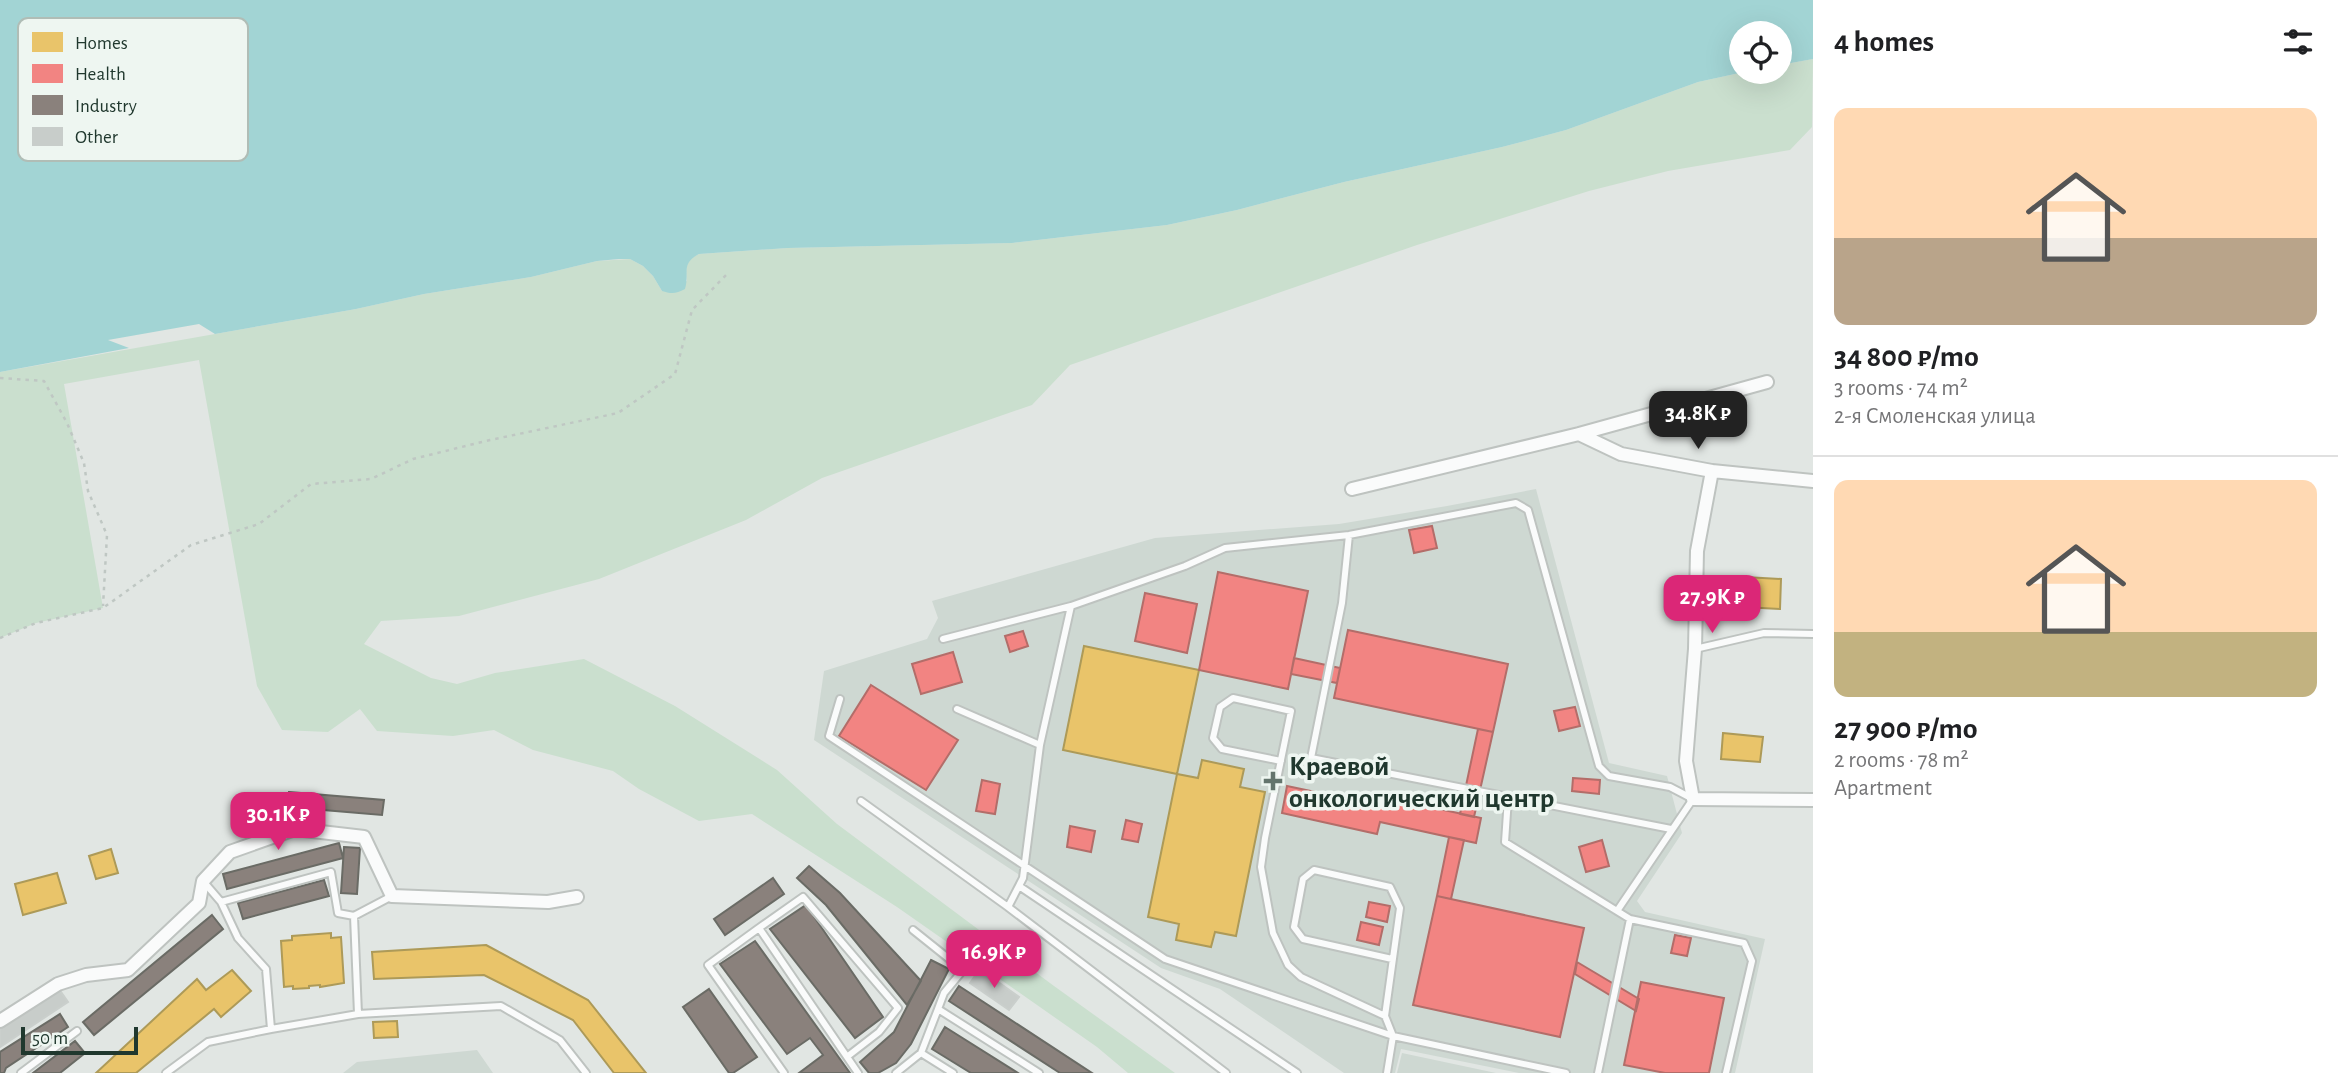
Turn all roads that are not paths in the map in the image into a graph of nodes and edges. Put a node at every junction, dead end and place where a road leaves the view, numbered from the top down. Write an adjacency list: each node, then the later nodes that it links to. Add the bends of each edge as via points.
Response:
1 (1767, 382): 2 (street)
2 (1579, 434): 3 (street, via 1621,454); 5 (street)
3 (1712, 471): 4 (street); 10 (street, via 1697,551)
4 (1813, 481)
5 (1352, 489)
6 (1349, 535): 7 (lane, via 1225,548); 15 (lane, via 1342,603 1311,758); 16 (lane, via 1516,503 1528,510 1599,766 1609,776 1670,787)
7 (1071, 606): 9 (lane); 13 (lane)
8 (1813, 634): 10 (lane, via 1764,633)
9 (943, 639)
10 (1695, 649): 16 (street, via 1686,761)
11 (839, 699): 20 (lane, via 829,736)
12 (957, 709): 13 (lane)
13 (1040, 745): 20 (lane)
14 (1281, 761): 14 (lane, via 1292,711 1233,698 1220,706 1213,738 1222,749); 35 (lane, via 1261,867 1273,933 1288,965 1301,977)
15 (1508, 798): 19 (lane); 27 (lane, via 1505,842)
16 (1692, 799): 17 (street); 19 (lane)
17 (1813, 800)
18 (861, 801): 26 (lane)
19 (1671, 829): 27 (lane)
20 (1025, 864): 22 (lane); 39 (lane, via 1165,959)
21 (203, 881): 23 (street, via 230,852 295,829 364,837); 25 (lane); 36 (street, via 199,903 128,970 58,984)
22 (1018, 886): 26 (lane); 51 (lane)
23 (392, 896): 24 (street, via 548,902); 28 (lane)
24 (578, 897)
25 (221, 902): 28 (lane, via 331,872 338,913); 37 (lane, via 238,938 265,969)
26 (1007, 907): 50 (lane)
27 (1617, 911): 29 (lane)
28 (354, 916): 34 (lane)
29 (1630, 919): 54 (lane); 55 (lane, via 1744,943 1752,961)
30 (759, 928): 41 (lane); 41 (lane, via 803,897 898,1008 879,1032); 45 (lane, via 708,965)
31 (913, 930): 33 (lane, via 963,970 944,993)
32 (1392, 959): 32 (lane, via 1400,908 1390,887 1314,870 1303,879 1294,927 1303,939); 35 (lane)
33 (938, 1009): 40 (lane); 49 (lane)
34 (358, 1014): 37 (lane); 44 (lane, via 501,1006 560,1040)
35 (1385, 1016): 39 (lane)
36 (0, 1021)
37 (271, 1029): 43 (lane, via 208,1042)
38 (77, 1031): 42 (lane)
39 (1393, 1036): 52 (lane); 53 (lane)
40 (921, 1053): 47 (lane); 48 (lane)
41 (848, 1056): 46 (lane)
42 (21, 1073)
43 (166, 1073)
44 (586, 1073)
45 (784, 1073)
46 (858, 1073)
47 (895, 1073)
48 (953, 1073)
49 (1039, 1073)
50 (1226, 1073)
51 (1297, 1073)
52 (1387, 1073)
53 (1566, 1073)
54 (1598, 1073)
55 (1726, 1073)

